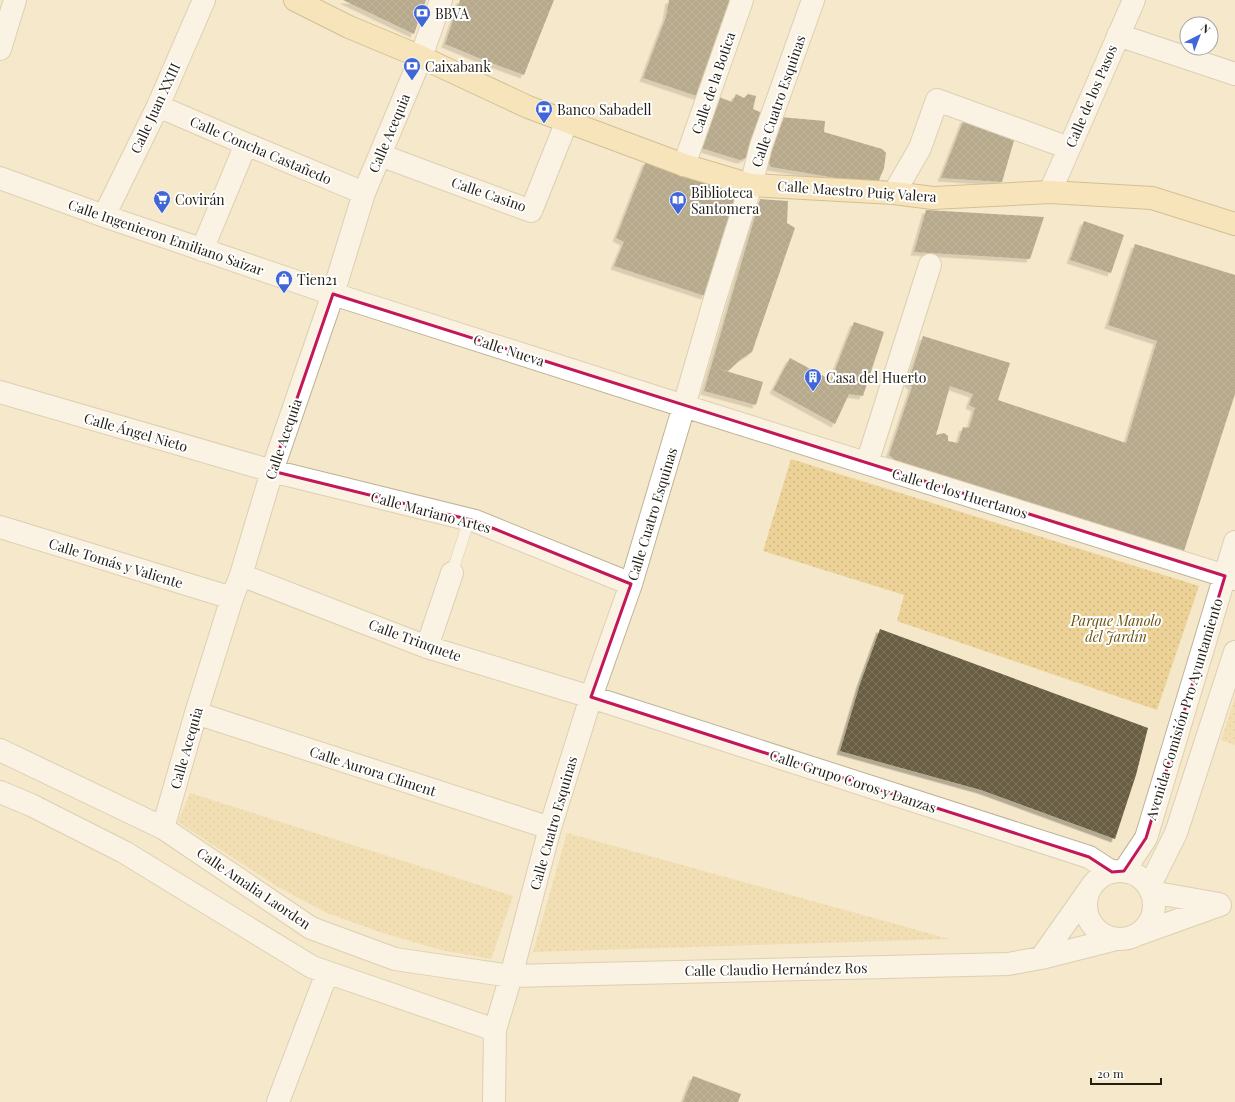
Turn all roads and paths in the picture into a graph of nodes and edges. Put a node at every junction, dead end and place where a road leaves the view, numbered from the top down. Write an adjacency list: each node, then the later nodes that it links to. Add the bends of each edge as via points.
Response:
1 (15, 0): 9 (street)
2 (204, 0): 12 (street, Calle Juan XXIII)
3 (295, 0): 10 (main road, Calle Maestro Puig Valera, via 349,27)
4 (441, 0): 10 (street, Calle Acequia)
5 (742, 0): 17 (street, Calle de la Botica)
6 (813, 0): 19 (street, Calle Cuatro Esquinas, via 761,146)
7 (1134, 0): 8 (street, Calle de los Pasos)
8 (1118, 35): 11 (street); 15 (street, Calle de los Pasos)
9 (0, 49)
10 (421, 57): 13 (main road, Calle Maestro Puig Valera); 16 (street, Calle Acequia)
11 (1235, 74)
12 (158, 106): 14 (street, Calle Concha Castañedo); 23 (street, Calle Juan XXIII)
13 (567, 121): 16 (street, Calle Casino, via 531,211); 17 (main road, Calle Maestro Puig Valera)
14 (246, 144): 21 (street, Calle Concha Castañedo); 25 (street)
15 (1069, 148): 20 (street, Calle de los Pasos); 22 (street, via 937,100 920,148)
16 (380, 155): 21 (street, Calle Acequia)
17 (684, 165): 19 (main road, Calle Maestro Puig Valera)
18 (0, 178): 23 (street, Calle Ingenieron Emiliano Saizar)
19 (751, 184): 22 (main road, Calle Maestro Puig Valera); 29 (street, Calle Cuatro Esquinas)
20 (1050, 192): 22 (main road, Calle Maestro Puig Valera, via 933,198); 24 (main road, Calle Maestro Puig Valera, via 1152,198)
21 (364, 193): 27 (street, Calle Acequia)
22 (894, 193)
23 (104, 216): 25 (street, Calle Ingenieron Emiliano Saizar)
24 (1235, 224)
25 (202, 250): 27 (street, Calle Ingenieron Emiliano Saizar)
26 (930, 265): 30 (street)
27 (333, 294): 29 (street, Calle Nueva); 31 (street, Calle Acequia)
28 (0, 392): 31 (street, Calle Ángel Nieto)
29 (684, 406): 30 (street, Calle de los Huertanos); 38 (street, Calle Cuatro Esquinas)
30 (867, 464): 37 (street, Calle de los Huertanos)
31 (272, 471): 32 (street, Calle Mariano Artes); 36 (street, Calle Acequia)
32 (469, 520): 35 (lane); 38 (street, Calle Mariano Artes)
33 (0, 527): 39 (street, Calle Tomás y Valiente)
34 (1235, 542): 37 (street, Avenida Comisión Pro Ayuntamiento)
35 (452, 573): 40 (street)
36 (241, 575): 39 (street, Calle Acequia); 40 (street, Calle Trinquete)
37 (1230, 578): 48 (street, Avenida Comisión Pro Ayuntamiento, via 1146,838)
38 (631, 584): 42 (street, Calle Cuatro Esquinas)
39 (232, 598): 43 (street, Calle Acequia)
40 (427, 647): 42 (street, Calle Trinquete)
41 (1235, 652): 50 (street, Avenida Comisión Pro Ayuntamiento, via 1176,833)
42 (591, 697): 47 (street, Calle Cuatro Esquinas); 48 (street, Calle Grupo Coros y Danzas, via 1089,857)
43 (196, 714): 46 (street, Calle Acequia); 47 (street, Calle Aurora Climent)
44 (0, 750): 46 (street, Calle Amalia Laorden)
45 (0, 792): 55 (street, via 124,852 312,967)
46 (163, 828): 56 (street, Calle Amalia Laorden, via 311,928 395,959)
47 (550, 828): 56 (street, Calle Cuatro Esquinas)
48 (1118, 872): 49 (street, via 1103,876); 50 (street, via 1135,875 1145,882)
49 (1089, 890): 53 (street, via 1086,900 1089,921 1095,929); 54 (street)
50 (1150, 890): 51 (street); 52 (street, via 1154,904 1153,915 1148,926)
51 (1228, 906): 52 (street)
52 (1139, 934): 53 (street, via 1128,939)
53 (1116, 940): 54 (street, Calle Claudio Hernández Ros)
54 (1041, 958): 56 (street, Calle Claudio Hernández Ros, via 1008,964)
55 (327, 973): 57 (street); 58 (street)
56 (512, 976): 57 (street, Calle Cuatro Esquinas)
57 (495, 1030): 59 (street)
58 (278, 1102)
59 (494, 1102)

